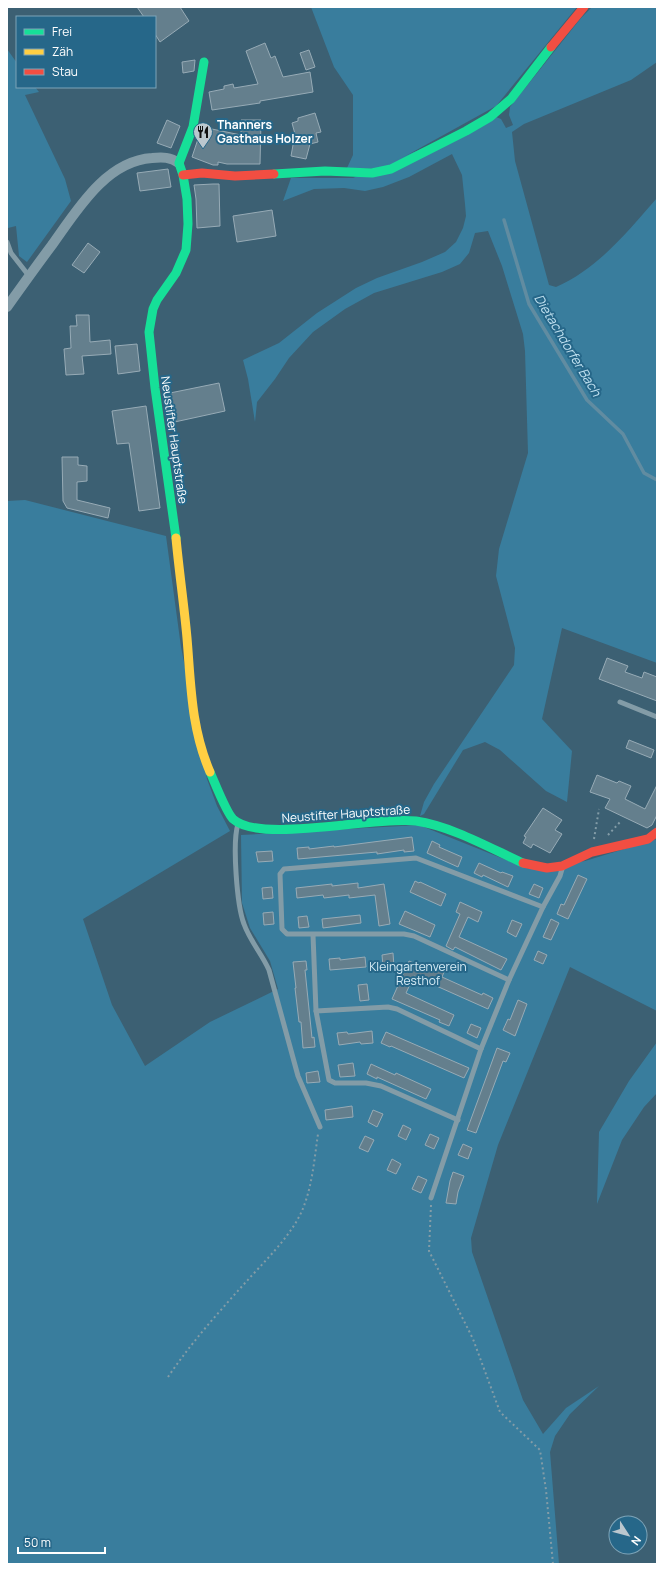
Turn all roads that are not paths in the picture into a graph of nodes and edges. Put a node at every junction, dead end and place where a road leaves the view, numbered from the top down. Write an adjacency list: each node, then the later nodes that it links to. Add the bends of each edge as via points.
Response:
1 (584, 7): 4 (street, via 502,107 466,131 391,169 372,173 325,171 235,176 202,173)
2 (204, 62): 3 (street, via 197,104 186,148)
3 (179, 163): 4 (street, Neustifter Hauptstraße); 6 (street, via 163,157 143,158 112,173 93,191)
4 (183, 175): 10 (street, Neustifter Hauptstraße, via 188,224 186,250 176,273 153,309 149,332 150,346 171,498 187,636 193,716 215,783 231,817)
5 (7, 242): 6 (lane, via 11,253)
6 (28, 276): 7 (street)
7 (7, 306)
8 (620, 702): 9 (lane)
9 (657, 717)
10 (238, 823): 12 (street, Neustifter Hauptstraße, via 257,830 275,830 394,821 427,822 524,863 547,868); 19 (lane, via 235,844 240,913 247,931 264,959 298,1076)
11 (657, 832): 12 (street, Neustifter Hauptstraße, via 648,839 592,852)
12 (562, 866): 13 (lane, via 560,876)
13 (543, 907): 14 (lane, via 416,858 284,869 280,874 282,929 287,934); 15 (lane)
14 (313, 935): 15 (lane, via 414,936); 16 (lane)
15 (509, 980): 17 (lane)
16 (316, 1011): 17 (lane, via 388,1007 397,1009); 18 (lane, via 329,1080 335,1083 366,1082 381,1086)
17 (482, 1049): 18 (lane)
18 (458, 1120): 20 (lane)
19 (320, 1127)
20 (431, 1198)

